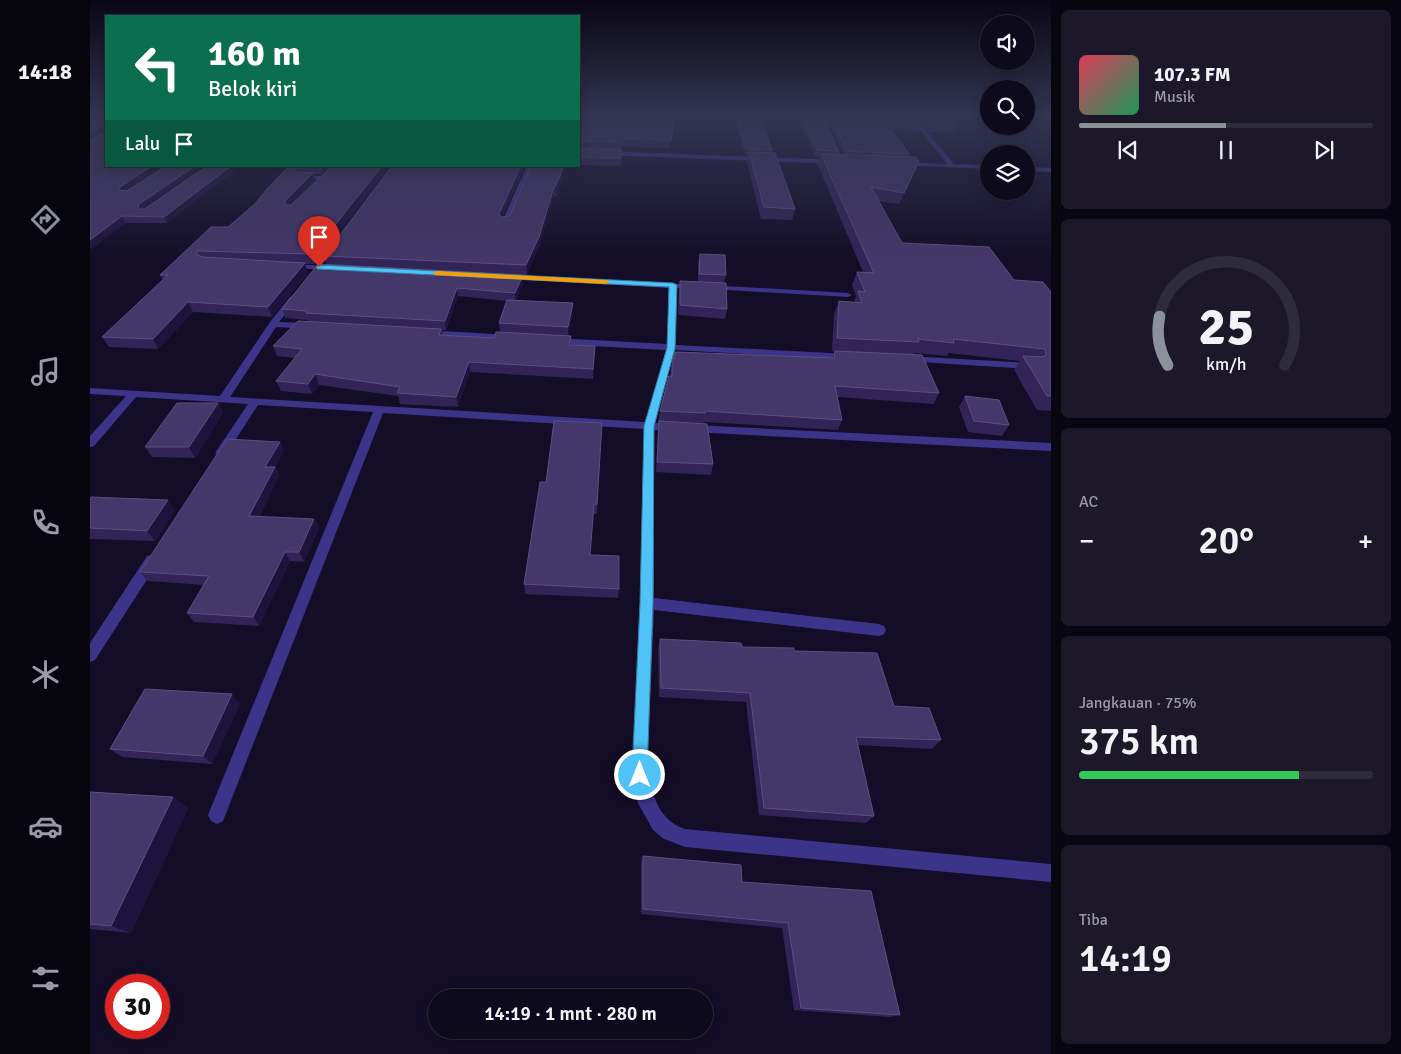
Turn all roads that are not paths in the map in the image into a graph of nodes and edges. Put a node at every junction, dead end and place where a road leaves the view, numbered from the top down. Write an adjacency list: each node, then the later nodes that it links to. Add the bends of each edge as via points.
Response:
1 (898, 164): 2 (street)
2 (952, 166): 4 (street)
3 (530, 167): 11 (street)
4 (980, 167)
5 (1035, 169): 6 (street)
6 (1051, 170)
7 (331, 172): 9 (street)
8 (300, 177): 9 (street)
9 (325, 178): 10 (street)
10 (318, 185)
11 (505, 224)
12 (325, 260): 14 (street)
13 (282, 266): 14 (street)
14 (319, 267): 15 (street); 16 (street)
15 (339, 268)
16 (314, 274)
17 (496, 276): 18 (street)
18 (673, 285): 19 (street); 28 (street)
19 (692, 286)
20 (702, 287): 21 (street)
21 (848, 295)
22 (296, 296): 23 (street)
23 (273, 324): 24 (street); 34 (street)
24 (323, 327)
25 (413, 332): 26 (street)
26 (522, 339)
27 (542, 340): 28 (street)
28 (671, 348): 29 (street); 37 (street)
29 (856, 357)
30 (895, 359): 31 (street)
31 (1032, 366)
32 (90, 391): 33 (street)
33 (134, 393): 34 (street); 38 (street)
34 (223, 399): 35 (street)
35 (255, 401): 36 (street); 40 (street)
36 (379, 410): 37 (street); 45 (street)
37 (649, 426): 39 (street); 42 (street)
38 (90, 443)
39 (1051, 447)
40 (213, 466)
41 (159, 548): 44 (street)
42 (647, 603): 43 (street); 46 (street, via 640,775 647,803 659,824 670,834)
43 (879, 630)
44 (90, 655)
45 (217, 815)
46 (1051, 874)

